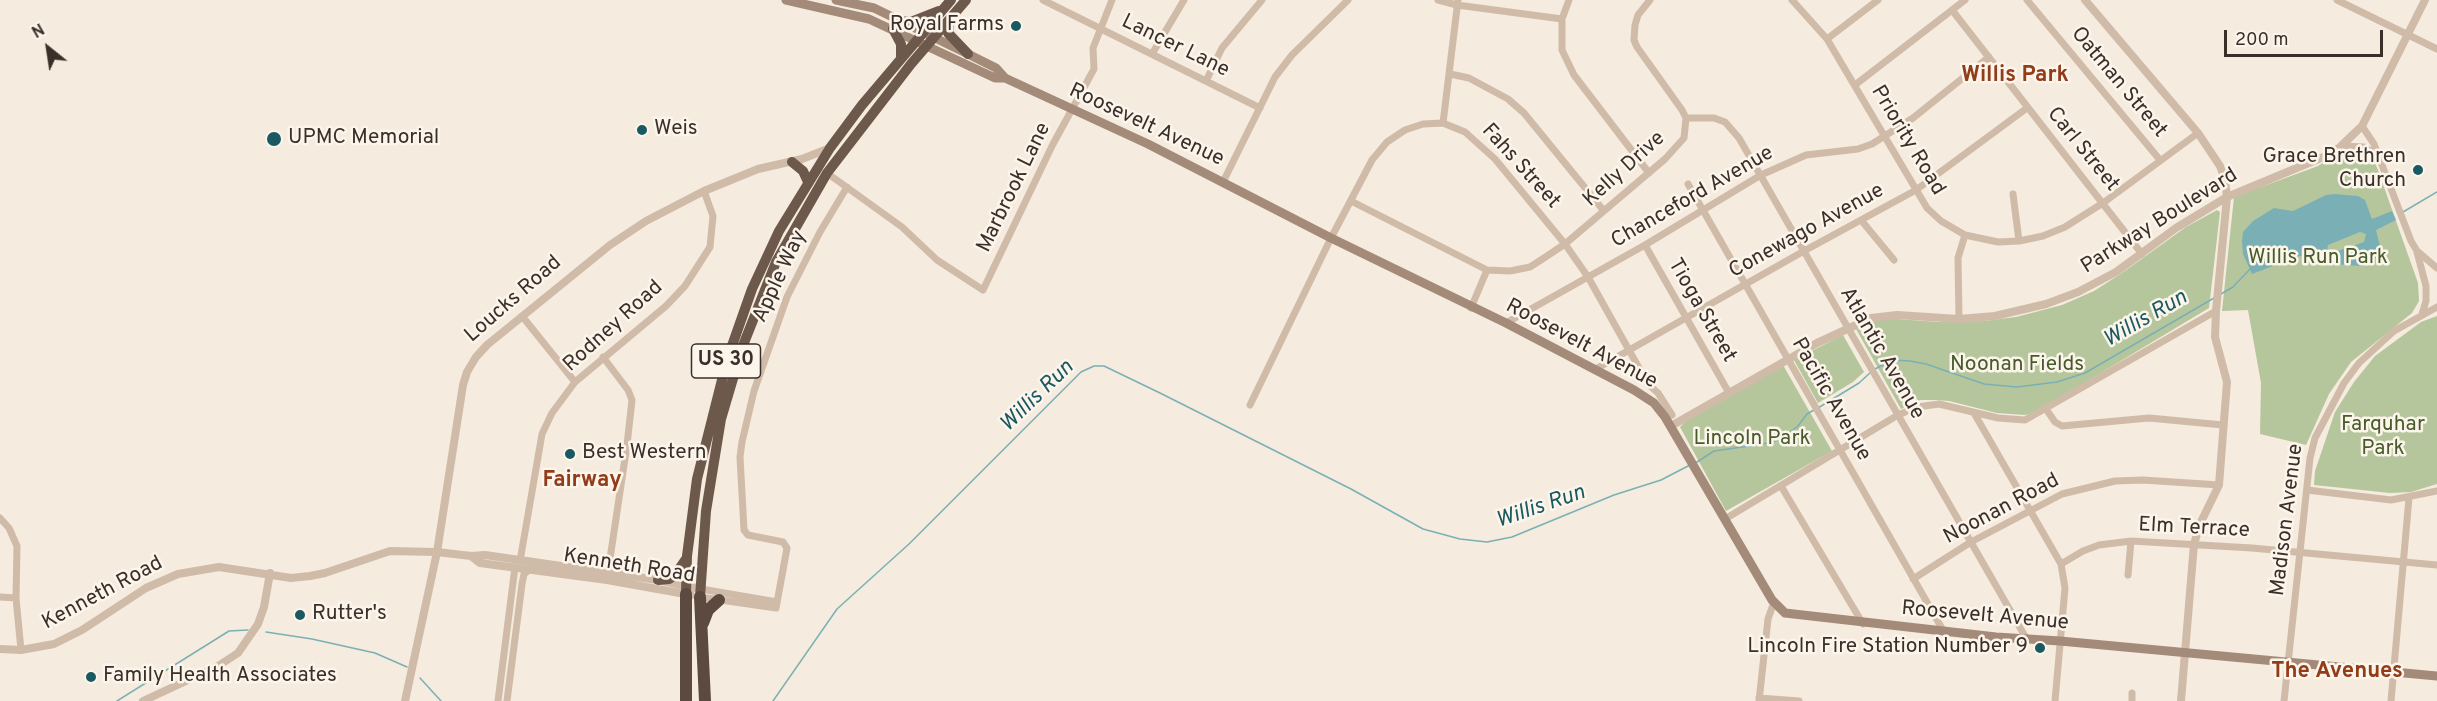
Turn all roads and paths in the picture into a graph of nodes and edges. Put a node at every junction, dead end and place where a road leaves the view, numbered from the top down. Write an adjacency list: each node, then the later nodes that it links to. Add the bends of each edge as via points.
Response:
1 (786, 0): 24 (main road, Roosevelt Avenue)
2 (836, 0): 24 (main road, Roosevelt Avenue, via 874,8)
3 (966, 0): 23 (highway, US 30)
4 (1043, 0): 25 (street, Lancer Lane)
5 (1112, 0): 25 (street, Marbrook Lane)
6 (1184, 0): 31 (street)
7 (1262, 0): 36 (street, via 1222,48)
8 (1348, 0): 38 (street, via 1292,55 1275,77)
9 (1438, 0): 19 (street)
10 (1569, 0): 22 (street)
11 (1650, 0): 41 (street, Kelly Drive, via 1638,15 1634,39)
12 (1792, 0): 28 (street, Priority Road)
13 (1878, 0): 28 (street)
14 (1965, 0): 21 (street)
15 (2027, 0): 49 (street, Oatman Street)
16 (2085, 0): 44 (street)
17 (2337, 0): 26 (street)
18 (2425, 0): 26 (street, Parkway Boulevard)
19 (1457, 2): 22 (street); 34 (street)
20 (948, 4): 24 (highway, via 911,22); 27 (highway, US 30)
21 (1952, 10): 32 (street, Carl Street); 37 (street)
22 (1562, 19): 52 (street, via 1562,50 1574,75)
23 (949, 20): 27 (highway, US 30); 30 (highway, via 948,33)
24 (895, 25): 27 (main road, Roosevelt Avenue); 33 (highway)
25 (1101, 29): 31 (street, Lancer Lane); 40 (street, Marbrook Lane, via 1094,48 1094,69)
26 (2408, 35): 29 (street); 43 (street, Parkway Boulevard)
27 (926, 39): 30 (main road, Roosevelt Avenue); 33 (highway, US 30); 35 (main road, Roosevelt Avenue, via 995,78); 51 (highway, US 30)
28 (1827, 39): 37 (street, Priority Road)
29 (2437, 49)
30 (968, 54): 35 (main road, Roosevelt Avenue, via 996,68)
31 (1152, 54): 36 (street, Lancer Lane)
32 (1989, 57): 39 (street, Carl Street); 45 (street, Chanceford Avenue)
33 (901, 59): 47 (highway, US 30)
34 (1450, 74): 42 (street); 65 (street, via 1469,78 1508,99 1524,113)
35 (1004, 78): 40 (main road, Roosevelt Avenue)
36 (1206, 81): 38 (street, Lancer Lane)
37 (1855, 85): 45 (street, Priority Road)
38 (1260, 108): 55 (street)
39 (2027, 108): 58 (street, Conewago Avenue); 63 (street, Carl Street)
40 (1071, 110): 55 (main road, Roosevelt Avenue); 57 (street, Marbrook Lane, via 983,290 938,260 902,227)
41 (1686, 118): 52 (street, Kelly Drive, via 1684,138); 53 (street, Atlantic Avenue, via 1725,122)
42 (1443, 123): 62 (street, via 1405,130 1387,142 1372,160); 70 (street, Fahs Street, via 1465,132 1495,159)
43 (2362, 126): 46 (street, Parkway Boulevard); 48 (street)
44 (2198, 133): 49 (street, Priority Road); 61 (street, via 2220,165)
45 (1885, 136): 53 (street, Chanceford Avenue, via 1858,149 1806,155); 58 (street, Priority Road)
46 (2342, 146): 48 (street, via 2364,147); 61 (street, Parkway Boulevard, via 2315,162)
47 (830, 148): 50 (street, Loucks Road); 54 (highway, US 30 / US 30)
48 (2379, 156): 73 (street)
49 (2160, 160): 63 (street, Priority Road)
50 (792, 162): 54 (highway); 59 (street, Loucks Road, via 758,169)
51 (827, 173): 57 (street); 128 (highway, US 30 / US 30, via 776,262 742,348 724,409 706,511)
52 (1649, 173): 65 (street, Kelly Drive)
53 (1761, 175): 64 (street, Chanceford Avenue); 72 (street, Atlantic Avenue)
54 (808, 182): 116 (highway, US 30 / US 30, via 752,289 727,360 697,479)
55 (1223, 182): 68 (main road, Roosevelt Avenue)
56 (1688, 184): 64 (street, Pacific Avenue)
57 (847, 187): 132 (street, Apple Way, via 798,274 772,336 746,419 740,457 742,525 748,535 786,545)
58 (1916, 190): 66 (street, Conewago Avenue); 67 (street, Priority Road, via 1926,208)
59 (704, 191): 84 (street, Loucks Road, via 625,234); 90 (street, Rodney Road, via 713,216 710,246 671,301)
60 (2013, 194): 69 (street)
61 (2227, 197): 74 (street, Parkway Boulevard); 82 (street)
62 (1351, 201): 68 (street); 77 (street, Kelly Drive)
63 (2103, 203): 69 (street, Priority Road, via 2065,227); 74 (street, Carl Street)
64 (1703, 210): 71 (street, Chanceford Avenue); 79 (street, Pacific Avenue)
65 (1604, 212): 70 (street, Kelly Drive)
66 (1862, 220): 72 (street, Conewago Avenue); 75 (street)
67 (1965, 235): 69 (street, Priority Road, via 1991,242); 86 (street, via 1958,258)
68 (1330, 238): 81 (main road, Roosevelt Avenue); 95 (street)
69 (2019, 241)
70 (1565, 244): 77 (street, Kelly Drive, via 1530,267); 78 (street, Fahs Street)
71 (1645, 245): 78 (street, Chanceford Avenue); 85 (street, Tioga Street)
72 (1804, 250): 79 (street, Conewago Avenue); 88 (street, Atlantic Avenue)
73 (2417, 251): 76 (street); 83 (street, via 2426,293)
74 (2142, 254): 86 (street, Parkway Boulevard, via 2105,279 2062,299 2009,314)
75 (1894, 260)
76 (2437, 268)
77 (1486, 270): 81 (street)
78 (1588, 277): 87 (street, Chanceford Avenue); 89 (street, Fahs Street)
79 (1745, 285): 85 (street, Conewago Avenue); 91 (street, Pacific Avenue)
80 (2437, 307): 83 (street, Madison Avenue)
81 (1472, 308): 87 (main road, Roosevelt Avenue)
82 (2216, 308): 96 (street); 100 (street, via 2216,337 2227,382)
83 (2422, 314): 105 (street, Madison Avenue, via 2394,331 2359,363 2344,383 2315,438)
84 (522, 316): 93 (street); 114 (street, Loucks Road, via 487,345 467,372)
85 (1687, 319): 89 (street, Conewago Avenue); 94 (street, Tioga Street)
86 (1959, 319): 88 (street, Parkway Boulevard, via 1879,315)
87 (1506, 323): 92 (main road, Roosevelt Avenue)
88 (1846, 328): 91 (street, Parkway Boulevard); 99 (street, Atlantic Avenue)
89 (1629, 351): 92 (street, Conewago Avenue); 98 (street, Fahs Street)
90 (603, 357): 93 (street, Rodney Road); 122 (street, via 632,400)
91 (1788, 359): 94 (street, Parkway Boulevard); 102 (street, Pacific Avenue)
92 (1594, 370): 101 (main road, Roosevelt Avenue, via 1654,404)
93 (575, 382): 118 (street, Rodney Road, via 542,434)
94 (1729, 393): 101 (street, Parkway Boulevard)
95 (1250, 405)
96 (2046, 410): 97 (street, via 2025,420); 100 (street, via 2055,422 2071,427 2149,418)
97 (1974, 413): 99 (street, via 1930,404); 108 (street)
98 (1672, 415)
99 (1898, 416): 102 (street); 112 (street, Atlantic Avenue)
100 (2223, 425): 104 (street)
101 (1671, 426): 110 (main road, Roosevelt Avenue)
102 (1839, 451): 103 (street); 125 (street, Pacific Avenue)
103 (1781, 486): 110 (street); 135 (street)
104 (2219, 486): 108 (street, Noonan Road, via 2115,481 2062,494); 113 (street)
105 (2307, 490): 107 (street, via 2391,500); 115 (street, Madison Avenue)
106 (2437, 491): 107 (street)
107 (2409, 498): 117 (street)
108 (2030, 511): 112 (street, Noonan Road); 119 (street)
109 (0, 518): 130 (street, via 17,546)
110 (1725, 519): 133 (main road, Roosevelt Avenue)
111 (2131, 541): 113 (street, Elm Terrace); 119 (street, Elm Terrace, via 2099,545); 124 (street)
112 (1971, 542): 125 (street, Noonan Road); 137 (street, Atlantic Avenue)
113 (2194, 544): 115 (street, Elm Terrace); 141 (street)
114 (437, 552): 118 (street, Kenneth Road, via 471,556 480,563); 123 (street, Kenneth Road, via 390,551 310,576 291,578); 148 (street, Loucks Road)
115 (2299, 554): 117 (street, Elm Terrace); 142 (street, Madison Avenue)
116 (687, 556): 126 (highway, via 675,575); 127 (highway, US 30 / US 30)
117 (2403, 562): 121 (street, Elm Terrace); 143 (street)
118 (518, 564): 120 (street); 149 (street, Rodney Road)
119 (2061, 564): 138 (street, via 2065,588)
120 (531, 566): 122 (street, Kenneth Road); 127 (street, Kenneth Road); 150 (street, via 522,584)
121 (2437, 566)
122 (608, 572): 126 (street, Kenneth Road)
123 (270, 573): 140 (street, Kenneth Road, via 219,567 178,574 147,588 54,644); 147 (street, via 258,624 238,653)
124 (2128, 574)
125 (1913, 579): 136 (street, Pacific Avenue)
126 (658, 580): 127 (street, Kenneth Road)
127 (686, 590): 128 (street, Kenneth Road); 151 (highway, US 30 / US 30)
128 (701, 593): 131 (street, Kenneth Road); 132 (street, Kenneth Road); 134 (highway, US 30 / US 30)
129 (0, 597): 130 (street)
130 (16, 597): 140 (street)
131 (719, 600): 132 (street, Kenneth Road, via 776,608); 134 (highway, via 708,610)
132 (777, 602)
133 (1774, 602): 135 (main road, Roosevelt Avenue, via 1785,613); 146 (street, via 1768,619)
134 (703, 624): 152 (highway, US 30 / US 30)
135 (1863, 624): 136 (main road, Roosevelt Avenue)
136 (1944, 632): 137 (main road, Roosevelt Avenue)
137 (2026, 638): 138 (main road, Roosevelt Avenue)
138 (2060, 641): 141 (main road, Roosevelt Avenue); 154 (street)
139 (0, 649): 140 (street, Kenneth Road)
140 (21, 650)
141 (2184, 654): 142 (main road, Roosevelt Avenue); 156 (street)
142 (2288, 663): 143 (main road, Roosevelt Avenue); 157 (street, Madison Avenue)
143 (2393, 673): 144 (main road, Roosevelt Avenue); 158 (street)
144 (2437, 676)
145 (2132, 693): 155 (street)
146 (1759, 699): 153 (street)
147 (143, 701)
148 (405, 701)
149 (498, 701)
150 (507, 701)
151 (686, 701)
152 (705, 701)
153 (1799, 701)
154 (2055, 701)
155 (2132, 701)
156 (2181, 701)
157 (2284, 701)
158 (2391, 701)

